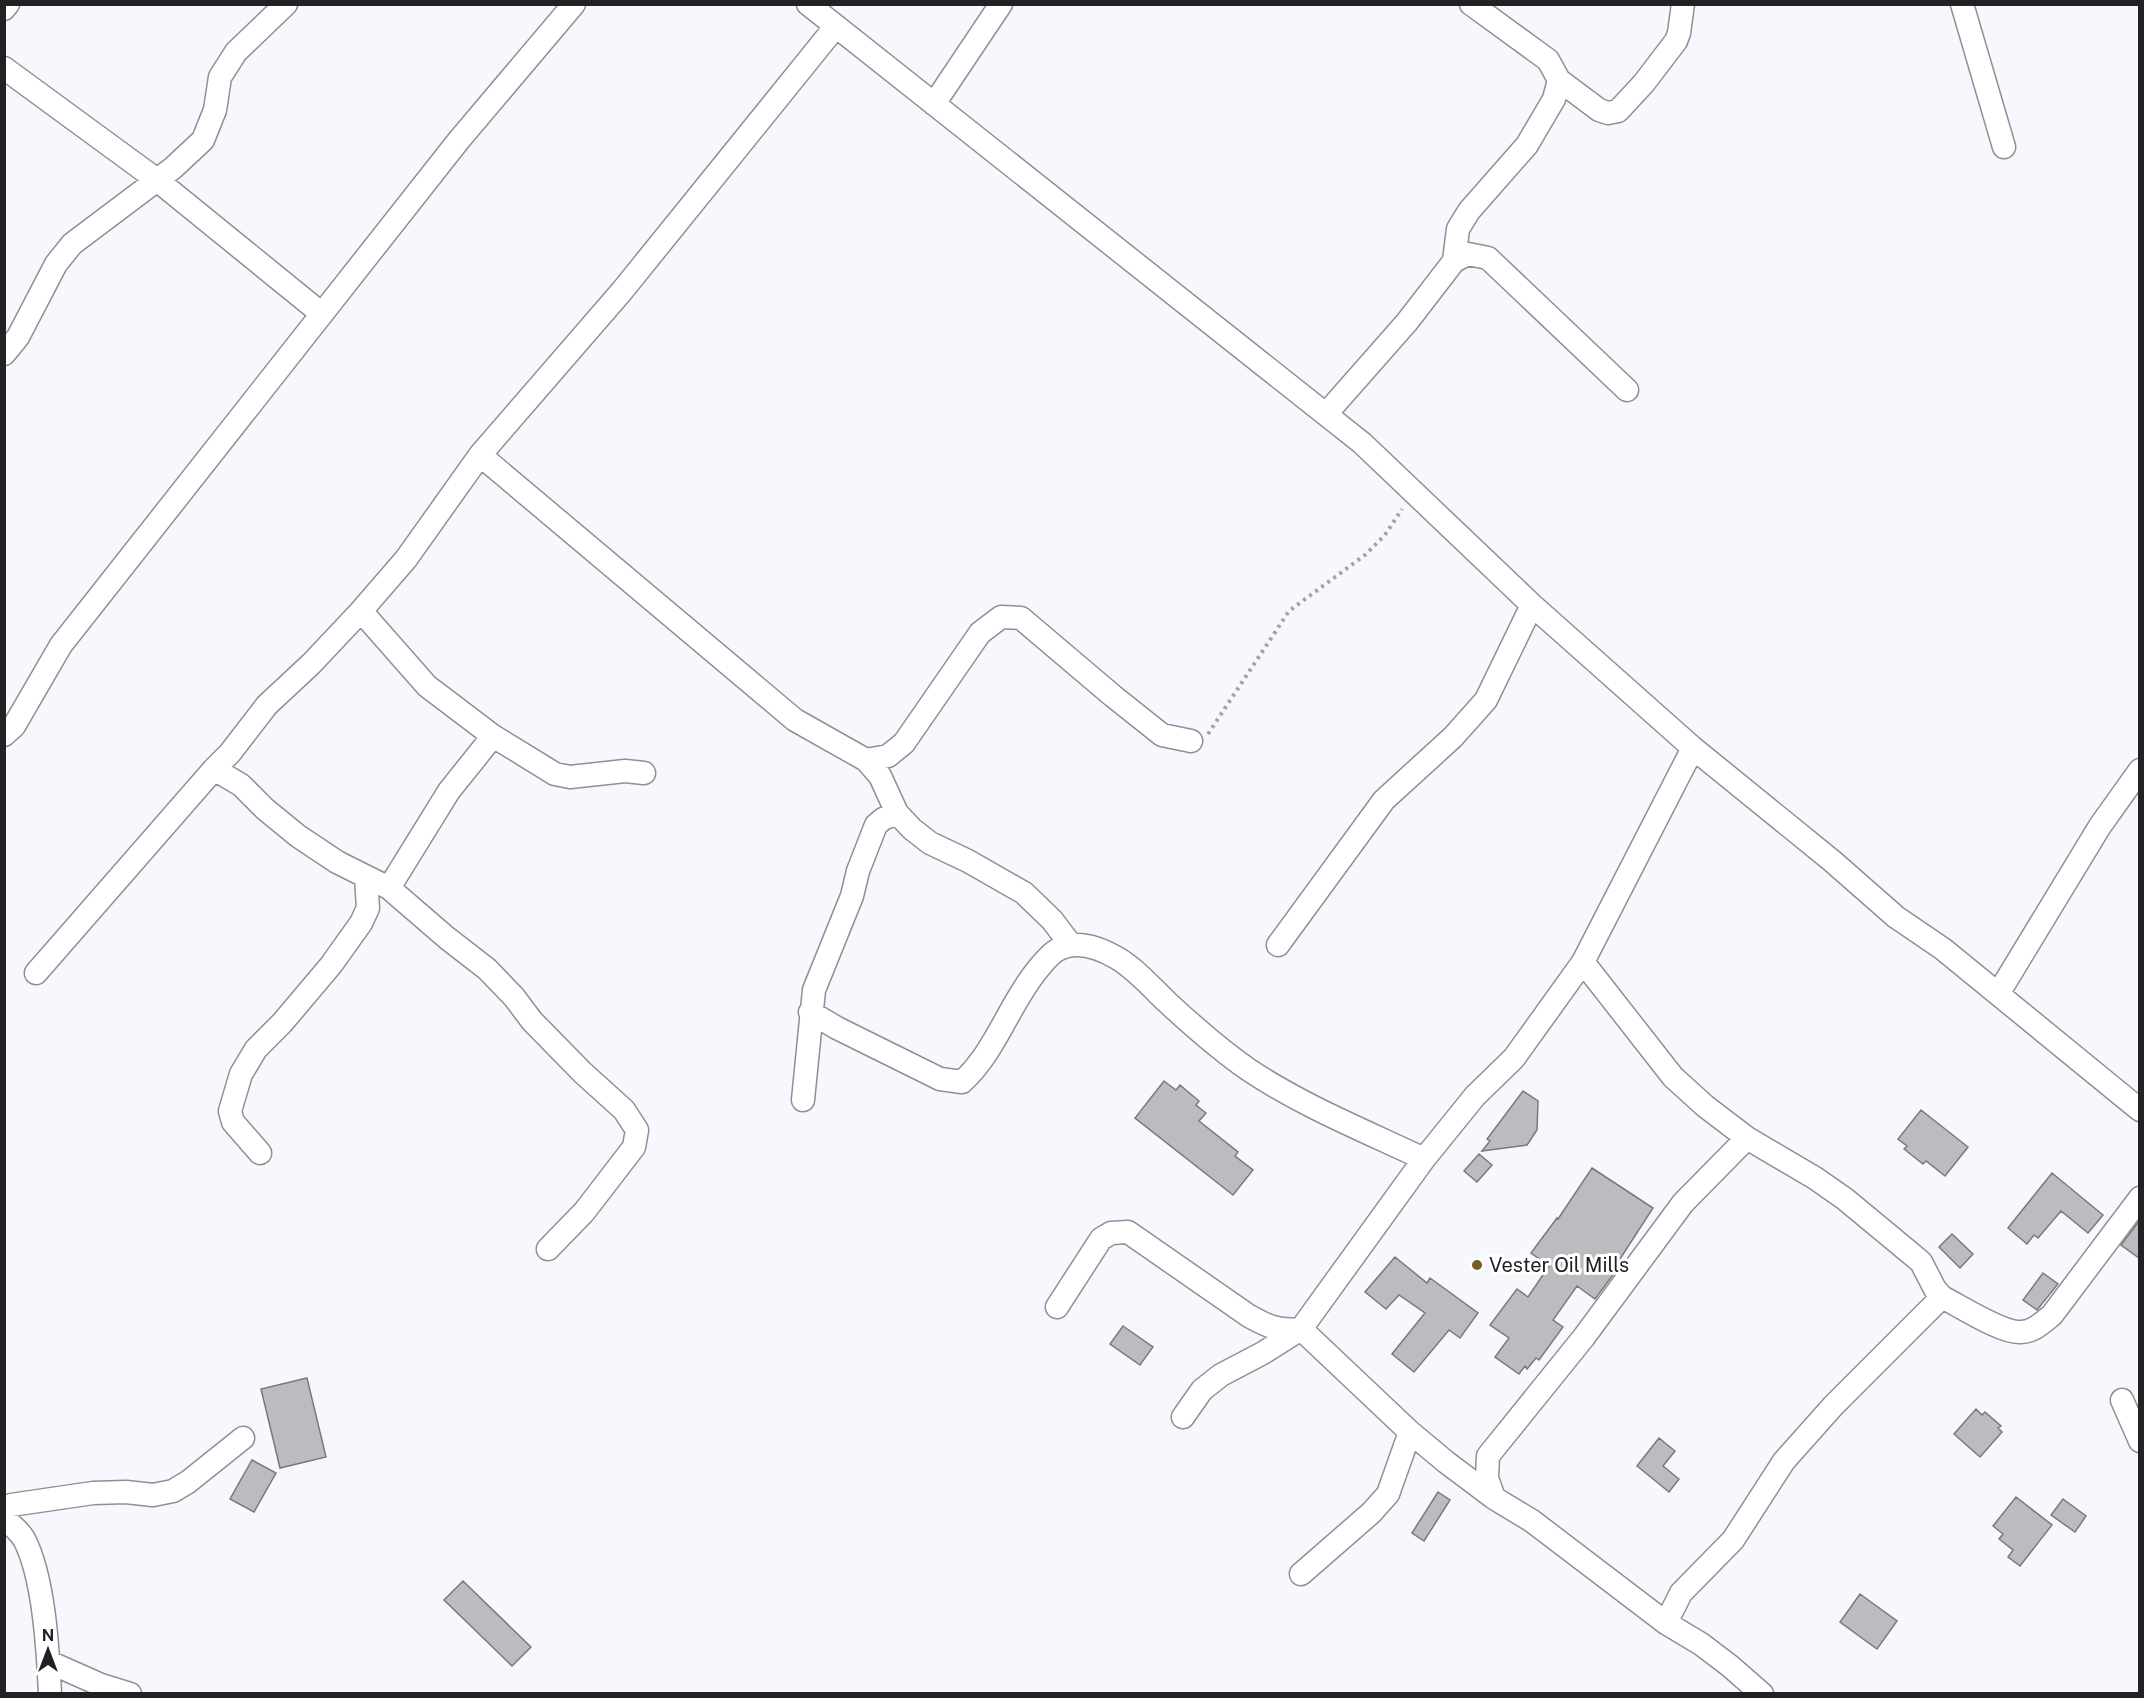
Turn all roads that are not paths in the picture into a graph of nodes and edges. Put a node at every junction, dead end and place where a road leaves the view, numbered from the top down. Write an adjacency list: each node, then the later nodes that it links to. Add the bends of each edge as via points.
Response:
1 (8, 4): 9 (street)
2 (286, 4): 15 (street, via 236,52 220,77 215,110 203,140)
3 (573, 4): 17 (street, via 459,140)
4 (808, 4): 10 (street)
5 (1002, 4): 13 (street)
6 (1683, 4): 12 (street, via 1676,41 1618,111 1599,110)
7 (1962, 4): 14 (street)
8 (1478, 7): 12 (street, via 1548,60)
9 (4, 9)
10 (836, 26): 13 (street); 21 (street, via 622,291)
11 (4, 68): 15 (street)
12 (1559, 80): 16 (street, via 1554,99 1527,145 1458,229)
13 (934, 104): 20 (street)
14 (2004, 147)
15 (157, 180): 17 (street); 18 (street, via 72,244 56,264 18,337)
16 (1454, 261): 19 (street, via 1468,254 1488,258); 20 (street, via 1407,322)
17 (322, 314): 24 (street, via 61,645 14,726)
18 (4, 354)
19 (1627, 390)
20 (1326, 414): 22 (street, via 1414,491)
21 (480, 455): 23 (street, via 406,559); 28 (street, via 795,720)
22 (1532, 605): 27 (street); 36 (street, via 1486,700 1453,737 1384,800)
23 (361, 611): 25 (street, via 427,686); 29 (street, via 267,705)
24 (4, 735)
25 (492, 736): 31 (street, via 562,776); 34 (street, via 449,791)
26 (1191, 741): 28 (street, via 1162,735 1021,618 1002,617 980,633 904,742 888,756)
27 (1693, 748): 37 (street); 39 (street, via 1896,918 1943,949)
28 (866, 760): 32 (street, via 880,776)
29 (214, 769): 33 (street, via 241,785 298,836); 38 (street)
30 (2139, 770): 39 (street, via 2100,826)
31 (644, 773)
32 (897, 813): 35 (street, via 930,843 1024,893); 40 (street, via 876,825 814,990)
33 (366, 878): 34 (street); 44 (street, via 368,908 361,923 331,965 256,1049 241,1074 230,1111 233,1122)
34 (389, 888): 47 (street, via 487,969 532,1021 624,1110 637,1130 634,1148 584,1212)
35 (1071, 945): 40 (street, via 1054,952 1028,982 996,1038 962,1082 940,1078); 45 (street, via 1093,946 1125,963 1197,1031 1250,1070 1311,1105)
36 (1278, 945)
37 (1582, 962): 43 (street, via 1673,1077); 45 (street, via 1514,1058 1475,1096)
38 (36, 973)
39 (1998, 994): 42 (street)
40 (810, 1012): 41 (street)
41 (803, 1100)
42 (2139, 1110)
43 (1747, 1138): 48 (street, via 1845,1199 1921,1262); 56 (street, via 1683,1203 1584,1337 1488,1456 1487,1478)
44 (260, 1153)
45 (1424, 1159): 50 (street)
46 (2139, 1197): 48 (street, via 2052,1315 2035,1329 2003,1329)
47 (548, 1249)
48 (1942, 1297): 60 (street, via 1833,1406 1785,1461 1733,1540 1681,1593)
49 (1057, 1307): 50 (street, via 1101,1239 1111,1233 1128,1232 1249,1316 1282,1330)
50 (1301, 1329): 52 (street, via 1221,1375 1202,1390); 53 (street)
51 (2122, 1400): 55 (street)
52 (1183, 1417)
53 (1410, 1432): 56 (street); 59 (street, via 1388,1494)
54 (243, 1438): 57 (street, via 173,1491 153,1495 93,1493)
55 (2139, 1441)
56 (1494, 1498): 60 (street, via 1532,1521)
57 (4, 1508)
58 (4, 1519): 61 (street, via 24,1539 30,1556 39,1586)
59 (1301, 1574)
60 (1666, 1623): 64 (street, via 1701,1644)
61 (49, 1662): 62 (street); 63 (street)
62 (50, 1694)
63 (130, 1694)
64 (1762, 1694)

